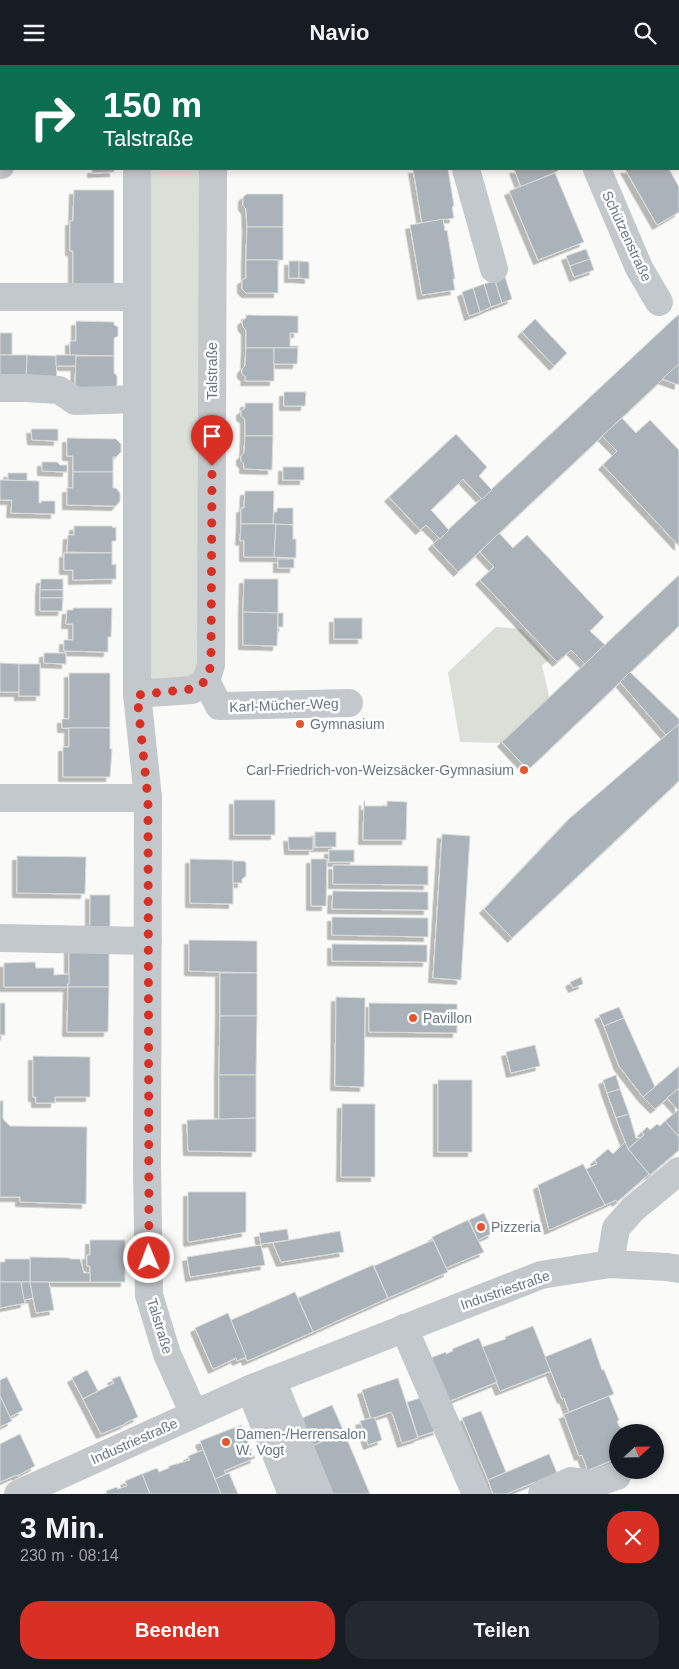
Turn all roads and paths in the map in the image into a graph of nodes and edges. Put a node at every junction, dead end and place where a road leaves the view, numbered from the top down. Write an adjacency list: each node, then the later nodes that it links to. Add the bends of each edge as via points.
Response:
1 (137, 170): 7 (street, Talstraße)
2 (213, 170): 11 (street, Talstraße, via 211,665)
3 (466, 170): 5 (street)
4 (597, 170): 8 (street, Schützenstraße, via 639,267)
5 (494, 269)
6 (0, 297): 7 (street)
7 (137, 297): 10 (street, Talstraße)
8 (660, 302)
9 (0, 388): 10 (street, via 59,390 75,401)
10 (136, 399): 12 (street, Talstraße)
11 (206, 681): 12 (street, via 192,689); 13 (street, Karl-Mücher-Weg, via 219,706)
12 (137, 695): 15 (street, Talstraße)
13 (349, 703)
14 (0, 798): 15 (street)
15 (148, 799): 17 (street, Talstraße)
16 (0, 938): 17 (street)
17 (148, 941): 23 (street, Talstraße, via 149,1295 167,1354)
18 (679, 1171): 19 (street, via 633,1209 616,1228)
19 (610, 1264): 20 (street, Industriestraße); 21 (street, Industriestraße, via 541,1275)
20 (679, 1269)
21 (404, 1328): 22 (street, Industriestraße); 28 (street)
22 (261, 1385): 23 (street, Industriestraße); 26 (street); 27 (street)
23 (194, 1414): 25 (street, Industriestraße)
24 (609, 1479): 29 (street, via 593,1485 571,1481)
25 (18, 1494)
26 (292, 1494)
27 (319, 1494)
28 (476, 1494)
29 (542, 1494)

